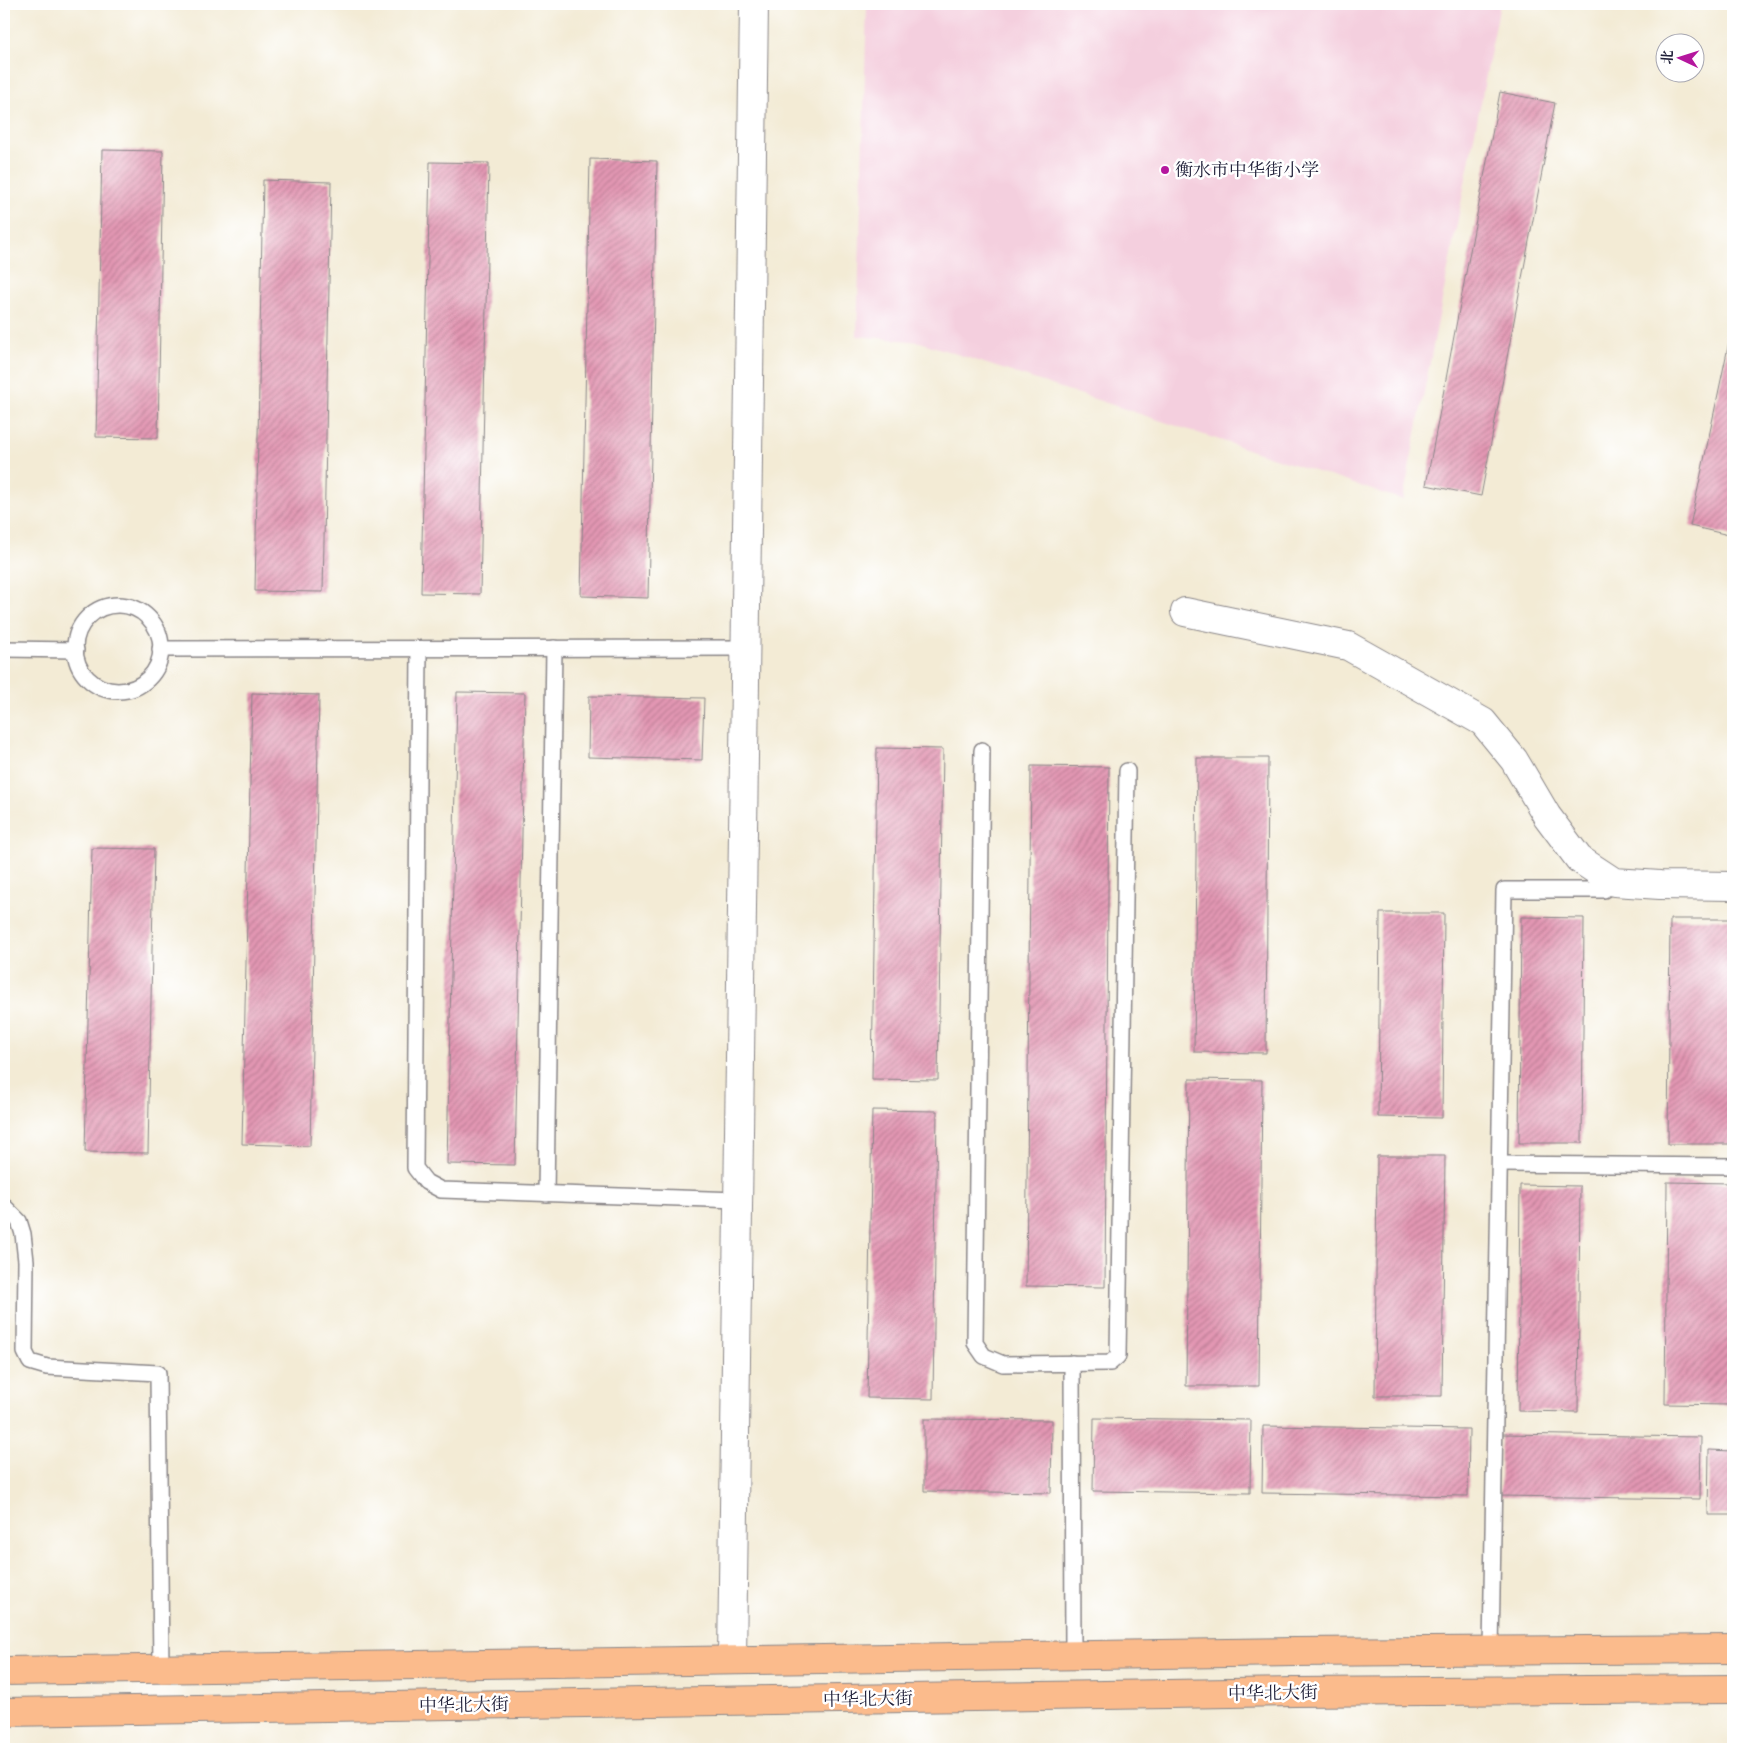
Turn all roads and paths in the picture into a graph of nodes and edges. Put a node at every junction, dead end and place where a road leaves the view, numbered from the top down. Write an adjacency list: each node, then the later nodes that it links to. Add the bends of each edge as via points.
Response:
1 (754, 4): 4 (street)
2 (1185, 612): 11 (street, via 1348,646 1483,722 1514,760 1547,816 1578,859)
3 (554, 648): 4 (lane); 7 (lane); 15 (lane)
4 (746, 648): 16 (street)
5 (4, 649): 8 (lane)
6 (160, 649): 7 (lane); 8 (lane, via 152,675 139,686 122,692 94,685 79,667); 8 (lane, via 155,627 144,614 128,606 111,606 88,618 79,629)
7 (419, 649): 15 (lane, via 415,1168 426,1182 441,1190)
8 (76, 650)
9 (982, 750): 18 (lane, via 975,1343 984,1356 1003,1364)
10 (1127, 771): 18 (lane, via 1118,1356 1110,1363)
11 (1614, 882): 12 (street); 13 (lane, via 1604,890 1504,890)
12 (1733, 886)
13 (1500, 1164): 14 (lane); 20 (lane)
14 (1733, 1166)
15 (546, 1194): 16 (lane)
16 (738, 1200): 22 (street)
17 (4, 1206): 23 (lane, via 19,1221 23,1234 26,1352 30,1362 47,1366 158,1373)
18 (1072, 1364): 21 (lane)
19 (1733, 1649): 20 (main road)
20 (1491, 1650): 21 (main road)
21 (1074, 1655): 22 (main road)
22 (732, 1660): 23 (main road)
23 (161, 1669): 24 (main road)
24 (4, 1671)
25 (1733, 1689): 26 (main road, 中华北大街, via 1275,1692)
26 (4, 1712)

